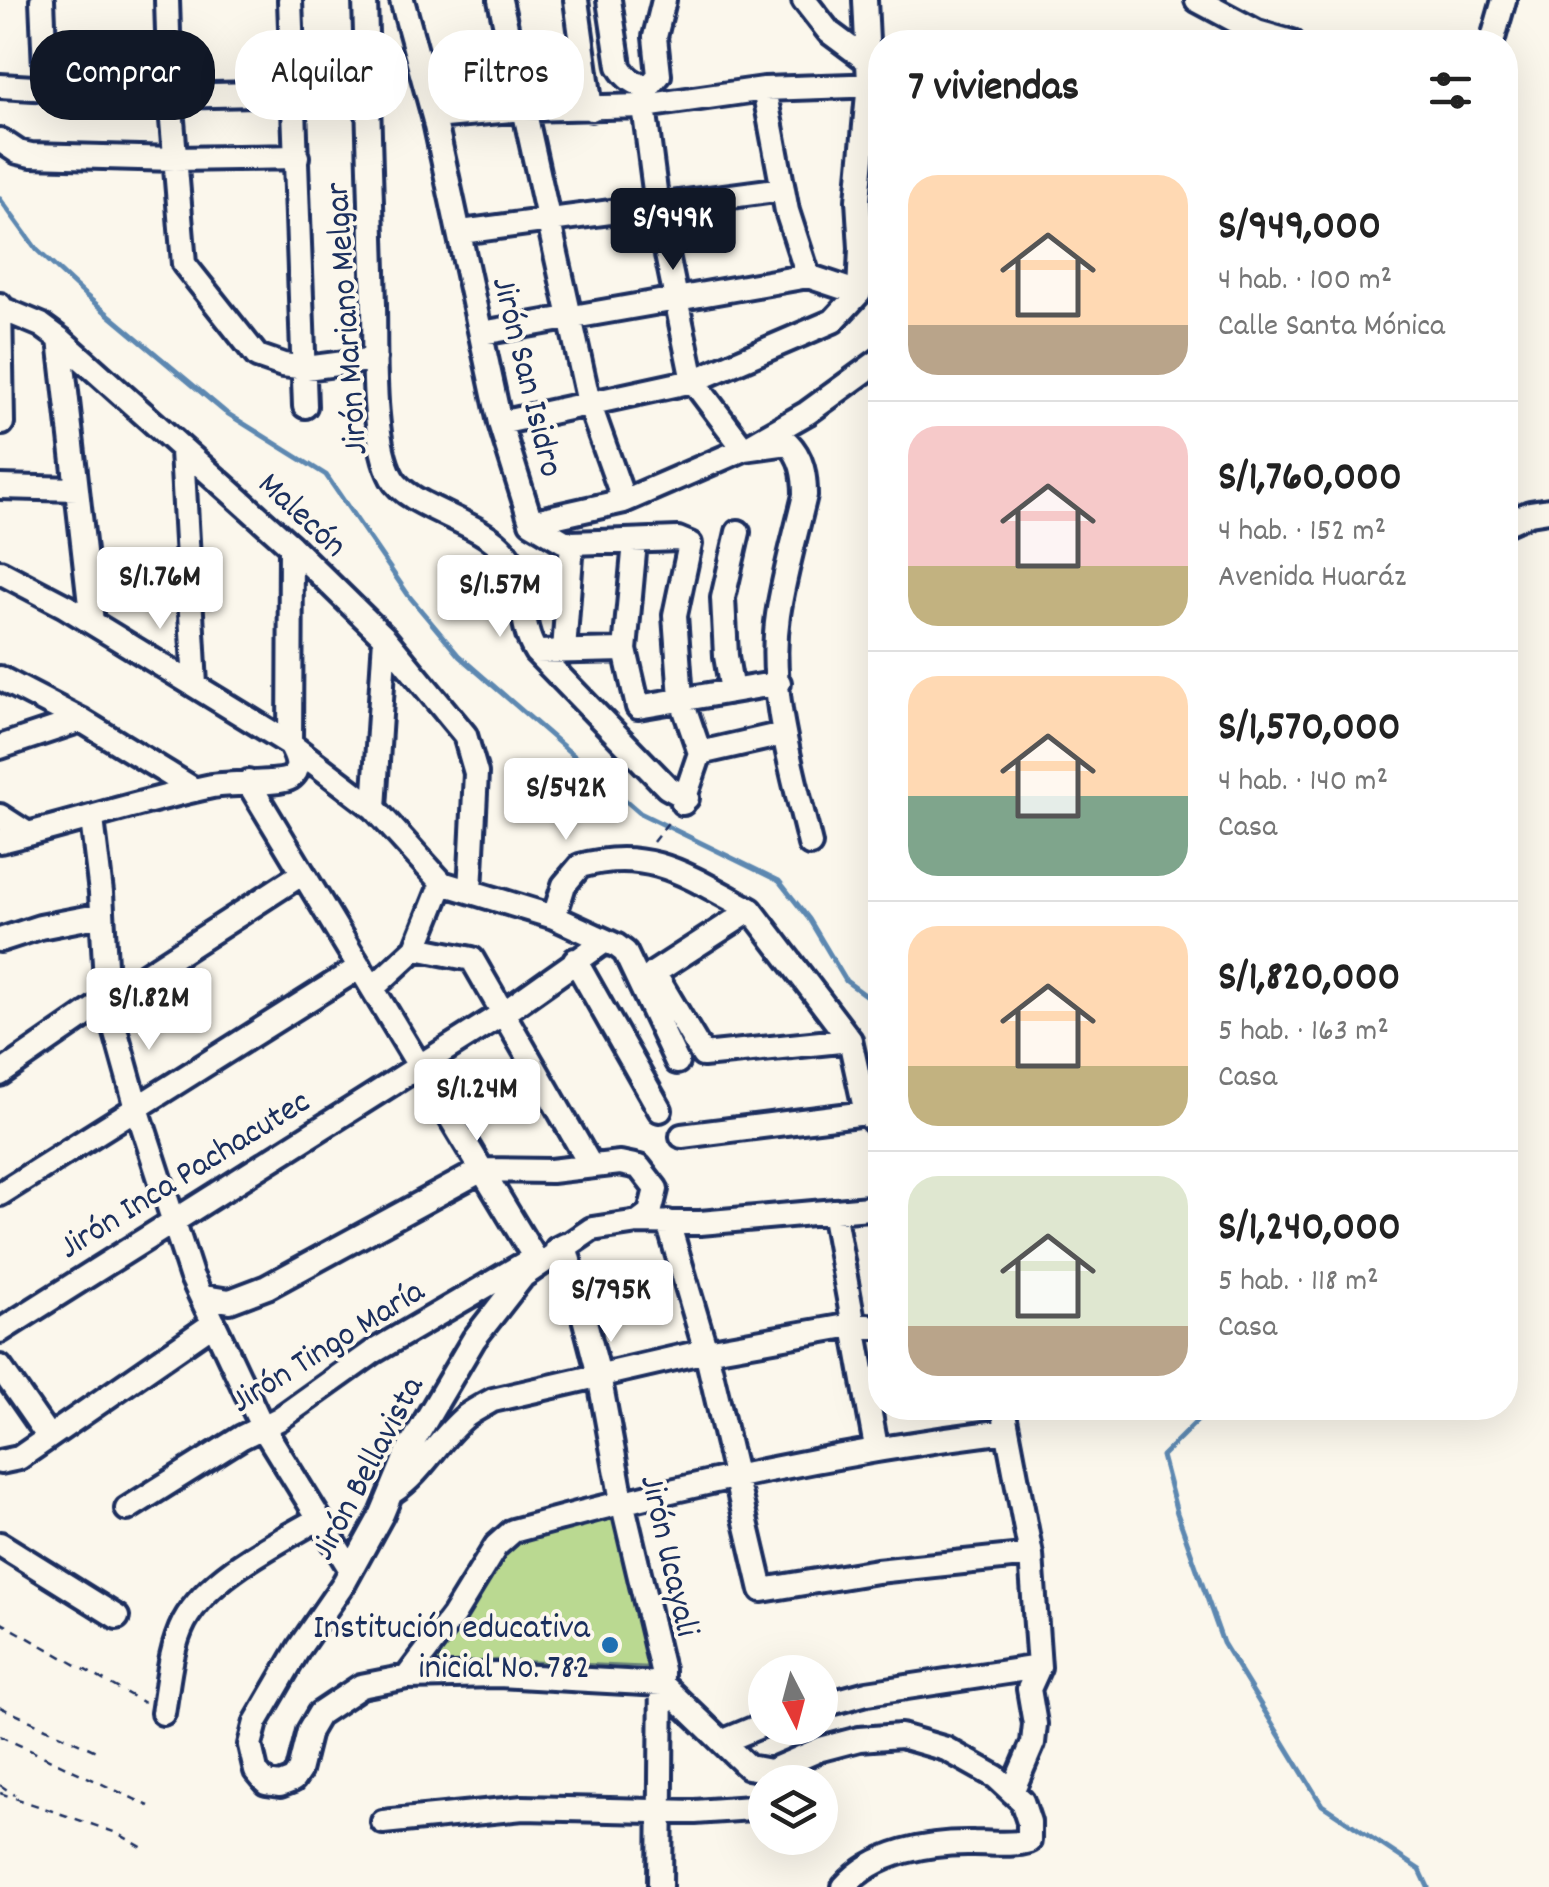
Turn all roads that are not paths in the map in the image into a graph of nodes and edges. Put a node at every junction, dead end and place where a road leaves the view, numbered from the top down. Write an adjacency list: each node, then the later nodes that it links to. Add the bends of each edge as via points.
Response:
1 (42, 0): 14 (street)
2 (167, 0): 15 (street)
3 (290, 0): 16 (street)
4 (365, 0): 49 (street, Jirón Mariano Melgar)
5 (402, 0): 26 (street, Jirón San Isidro)
6 (500, 0): 17 (street)
7 (576, 0): 29 (street)
8 (609, 0): 27 (street, via 619,66)
9 (664, 0): 27 (street, via 655,37 659,75)
10 (804, 0): 21 (street)
11 (865, 0): 20 (street)
12 (1197, 0): 18 (street)
13 (1504, 0): 19 (street)
14 (43, 30)
15 (168, 30)
16 (292, 30)
17 (507, 30)
18 (1253, 30)
19 (1495, 30)
20 (868, 33)
21 (868, 72)
22 (868, 76): 25 (street)
23 (0, 86): 24 (street)
24 (30, 89)
25 (764, 89): 27 (street); 37 (street)
26 (428, 95)
27 (646, 96): 29 (street); 38 (street)
28 (584, 109): 29 (street)
29 (591, 109)
30 (172, 120): 36 (street)
31 (296, 120): 35 (street)
32 (435, 120): 40 (street, Jirón San Isidro)
33 (526, 120): 39 (street)
34 (0, 140): 36 (street, via 31,155)
35 (297, 157): 36 (street); 50 (street)
36 (175, 159): 50 (street, via 184,264 257,356)
37 (783, 189): 38 (street); 42 (street)
38 (657, 206): 39 (street); 44 (street)
39 (548, 221): 40 (street); 46 (street)
40 (461, 232): 47 (street, Jirón San Isidro)
41 (868, 260): 43 (street)
42 (808, 276): 43 (street); 44 (street)
43 (859, 293): 52 (street, via 832,321)
44 (674, 300): 46 (street); 52 (street)
45 (0, 307): 48 (street, Malecón); 56 (street)
46 (568, 320): 47 (street); 53 (street)
47 (482, 333): 55 (street, Jirón San Isidro)
48 (60, 339): 58 (street, Malecón); 60 (street)
49 (375, 359): 50 (street); 74 (street, Jirón Mariano Melgar, via 381,448 391,476 400,488 504,549 515,567 526,638)
50 (306, 368): 54 (street)
51 (868, 369): 57 (street)
52 (693, 381): 53 (street); 57 (street)
53 (589, 403): 55 (street); 61 (street)
54 (305, 406)
55 (500, 422): 64 (street, Jirón San Isidro)
56 (2, 423)
57 (744, 449): 61 (street); 76 (street, via 788,443 805,474 777,618)
58 (182, 451): 68 (street, Malecón); 77 (street)
59 (0, 487): 60 (street)
60 (77, 489): 70 (street)
61 (624, 501): 64 (street)
62 (1549, 510): 63 (street)
63 (1518, 518)
64 (532, 522): 67 (street, Jirón San Isidro)
65 (738, 532): 78 (street, via 723,598)
66 (635, 542): 67 (street, Jirón San Isidro); 72 (street); 79 (street, Jirón San Isidro, via 690,544 675,616)
67 (572, 543): 73 (street)
68 (291, 546): 71 (street, Malecón); 84 (street)
69 (0, 572): 70 (street)
70 (92, 622): 77 (street)
71 (385, 638): 89 (street); 97 (street, Malecón, via 470,746 476,773)
72 (625, 650): 73 (street); 80 (street)
73 (564, 651): 74 (street)
74 (536, 652): 81 (street, Jirón Mariano Melgar)
75 (0, 678): 82 (street)
76 (779, 683): 78 (street); 83 (street)
77 (195, 685): 84 (street)
78 (732, 691): 79 (street)
79 (681, 698): 80 (street); 86 (street, Jirón San Isidro)
80 (638, 707): 81 (street)
81 (598, 716): 86 (street, Jirón Mariano Melgar, via 684,801)
82 (81, 720): 85 (street); 88 (street)
83 (783, 734): 86 (street); 94 (street)
84 (290, 744): 87 (street, via 298,759 290,778); 89 (street)
85 (0, 747)
86 (700, 753)
87 (248, 782): 88 (street); 95 (street)
88 (196, 790): 91 (street)
89 (374, 808): 96 (street)
90 (0, 816): 92 (street)
91 (92, 819): 92 (street); 99 (street)
92 (28, 834): 93 (street)
93 (0, 841)
94 (810, 844)
95 (303, 873): 105 (street); 107 (street)
96 (442, 884): 97 (street); 103 (street)
97 (470, 891): 100 (street)
98 (751, 910): 100 (street, via 644,859 580,866 564,885); 109 (street); 109 (street, via 654,973 703,1055)
99 (102, 915): 101 (street); 107 (street)
100 (554, 917): 102 (street)
101 (0, 940)
102 (605, 941): 104 (street, Jirón Inca Pachacutec); 110 (street, via 625,952)
103 (416, 948): 106 (street); 108 (street, via 472,959)
104 (575, 960): 108 (street, Jirón Inca Pachacutec); 115 (street)
105 (360, 967): 106 (street); 114 (street)
106 (373, 988): 111 (street)
107 (107, 1000): 112 (street); 114 (street)
108 (502, 1014): 111 (street, Jirón Inca Pachacutec); 118 (street)
109 (850, 1040): 113 (street)
110 (677, 1062)
111 (419, 1065): 119 (street); 123 (street, Jirón Inca Pachacutec)
112 (2, 1069)
113 (868, 1103)
114 (138, 1108): 120 (street); 123 (street)
115 (660, 1110)
116 (868, 1120): 117 (street)
117 (682, 1136)
118 (591, 1166): 119 (street); 124 (street, via 639,1167 656,1189 650,1214)
119 (482, 1170): 127 (street); 128 (street, via 267,1286 230,1301)
120 (0, 1194)
121 (868, 1208): 122 (street, Jirón Bellavista)
122 (833, 1211): 125 (street, Jirón Bellavista); 130 (street)
123 (173, 1219): 128 (street); 132 (street, Jirón Inca Pachacutec)
124 (638, 1222): 125 (street, Jirón Bellavista); 126 (street, Jirón Bellavista, via 592,1229)
125 (668, 1222): 133 (street)
126 (566, 1245): 127 (street, Jirón Tingo María); 135 (street, Jirón Ucayali); 145 (street, Jirón Bellavista, via 523,1276 474,1339)
127 (536, 1258): 140 (street, Jirón Tingo María, via 373,1352)
128 (204, 1298): 129 (street)
129 (214, 1323): 140 (street); 141 (street)
130 (852, 1324): 131 (street); 133 (street); 136 (street)
131 (868, 1326)
132 (0, 1331)
133 (706, 1351): 135 (street); 144 (street)
134 (0, 1367): 141 (street)
135 (599, 1375): 145 (street, via 493,1400 467,1415 417,1474); 146 (street, Jirón Ucayali)
136 (868, 1407)
137 (871, 1420): 142 (street)
138 (1001, 1420): 142 (street)
139 (1005, 1420): 150 (street)
140 (262, 1426): 147 (street, Jirón Tingo María); 148 (street)
141 (48, 1436): 143 (street, via 18,1458)
142 (876, 1448): 144 (street)
143 (0, 1462)
144 (736, 1477): 146 (street); 150 (street, via 762,1590)
145 (391, 1492): 151 (street, Jirón Bellavista)
146 (622, 1501): 154 (street, via 513,1531); 155 (street, Jirón Ucayali)
147 (127, 1509)
148 (318, 1519): 151 (street); 157 (street, via 210,1588 184,1622)
149 (0, 1544): 152 (street)
150 (1032, 1555): 153 (street)
151 (351, 1570): 154 (street, Jirón Bellavista, via 256,1722 250,1745 256,1771 266,1782 293,1780 319,1714 361,1686)
152 (116, 1617)
153 (1040, 1667): 156 (street); 162 (street, via 1029,1689 1033,1742)
154 (407, 1677): 155 (street, Jirón Bellavista)
155 (662, 1684): 159 (street); 164 (street, Jirón Ucayali)
156 (838, 1701)
157 (163, 1713)
158 (748, 1731): 159 (street)
159 (724, 1741): 160 (street, via 748,1766 770,1771)
160 (821, 1748): 161 (street); 162 (street, via 901,1736 946,1749)
161 (808, 1765)
162 (1012, 1792): 167 (street, via 1022,1801 1030,1841 938,1842 888,1856)
163 (748, 1808): 164 (street)
164 (662, 1812): 165 (street, via 523,1808); 166 (street, Jirón Ucayali)
165 (383, 1822)
166 (660, 1887)
167 (844, 1887)

